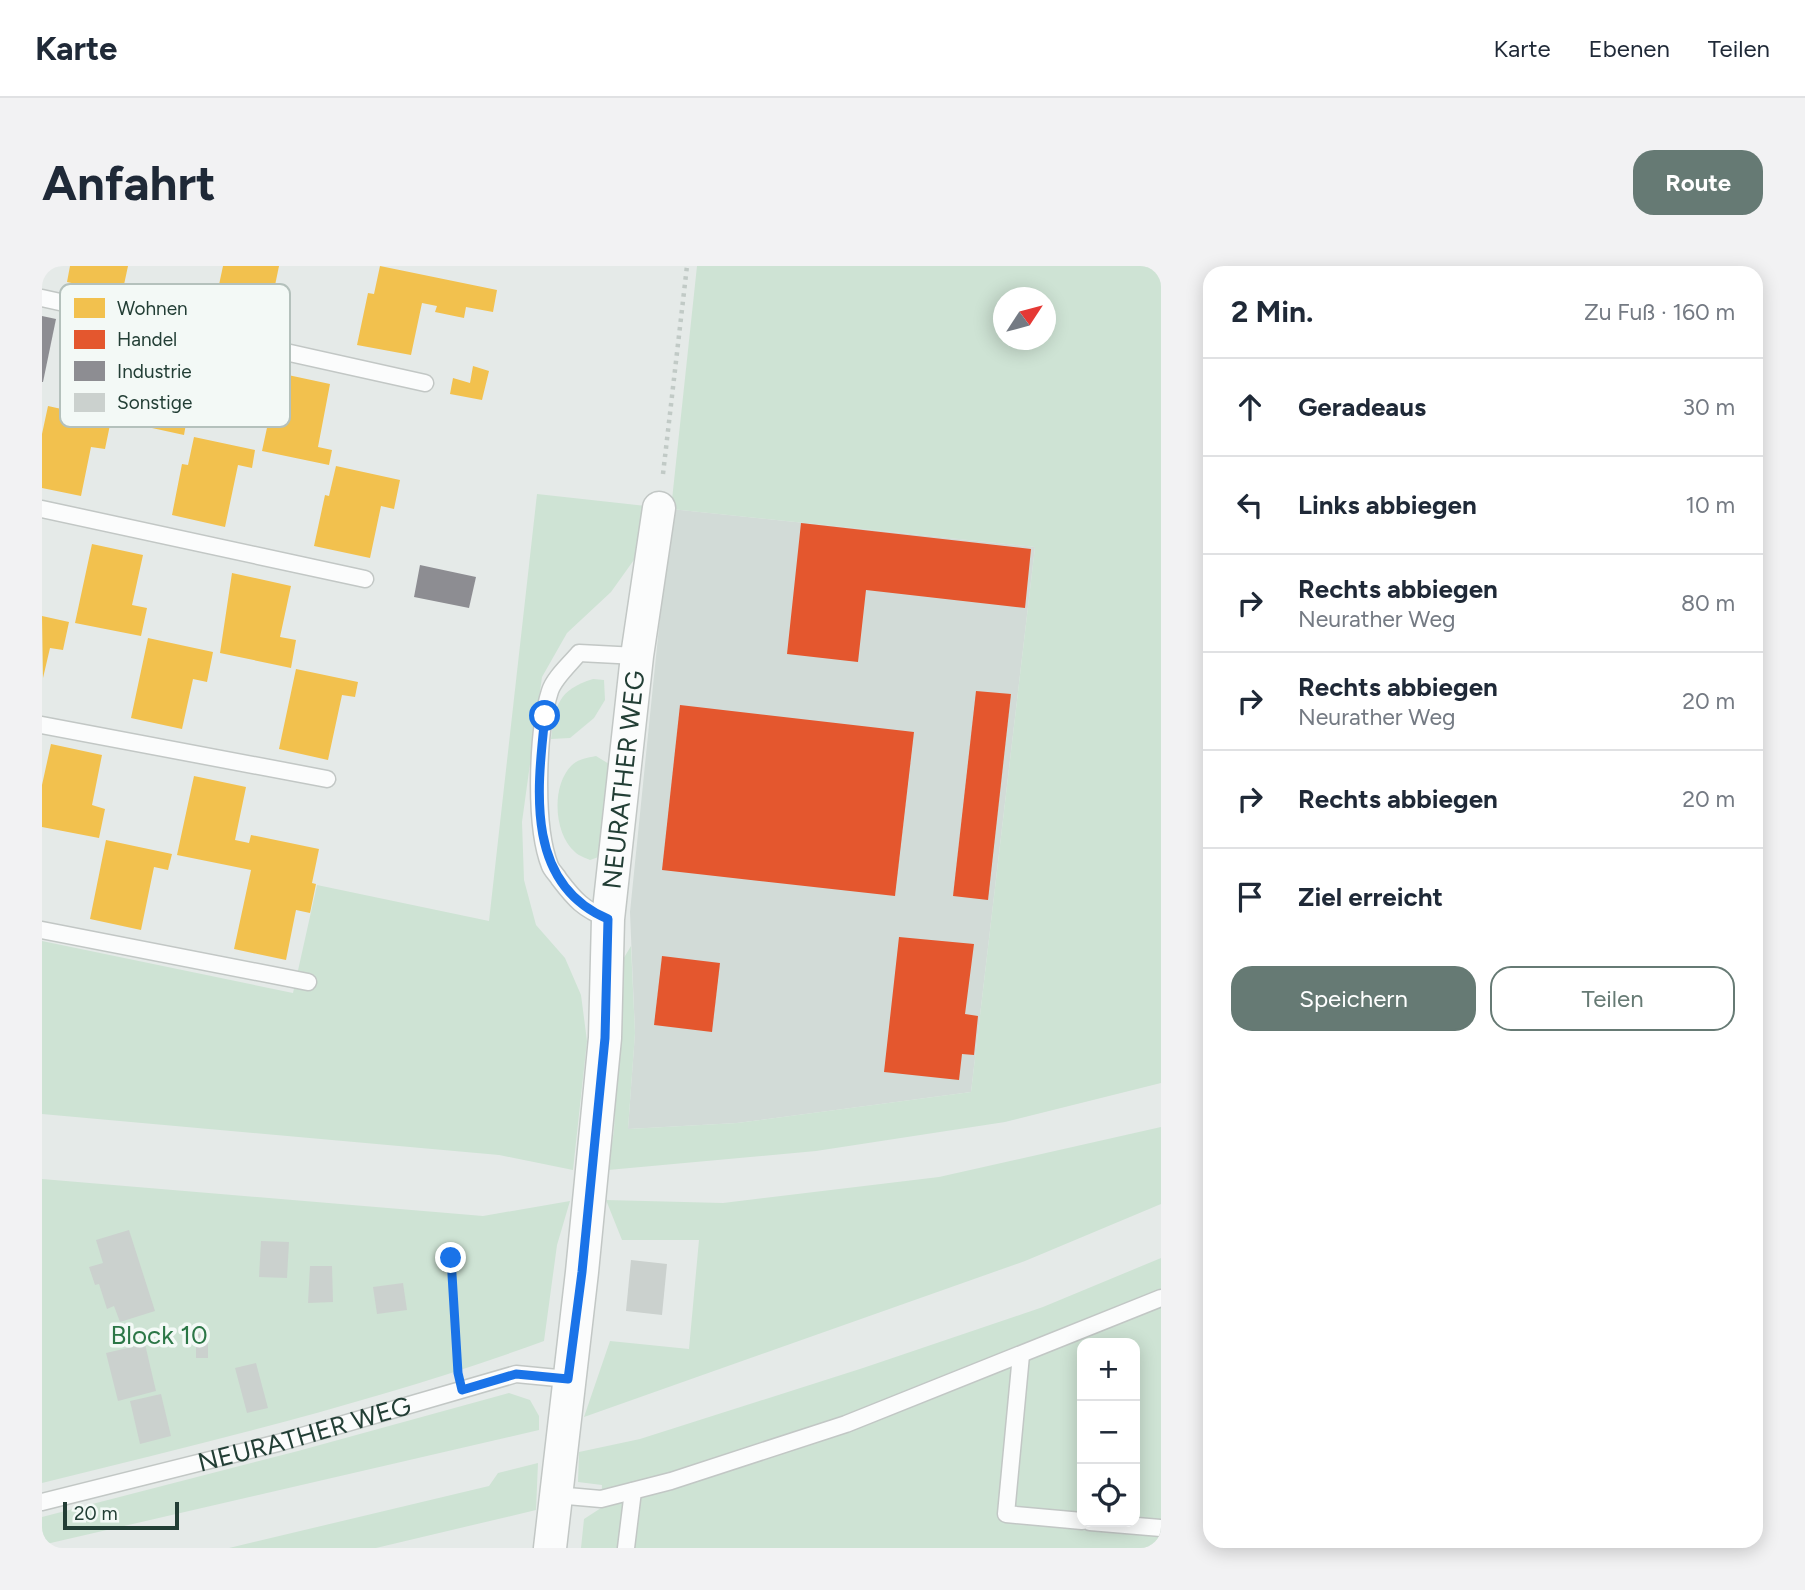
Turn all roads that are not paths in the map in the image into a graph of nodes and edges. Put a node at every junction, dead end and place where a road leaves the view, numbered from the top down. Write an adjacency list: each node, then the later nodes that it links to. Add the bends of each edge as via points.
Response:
1 (42, 298): 2 (lane)
2 (60, 302)
3 (290, 353): 4 (lane)
4 (425, 383)
5 (659, 508): 8 (street, NEURATHER WEG)
6 (42, 509): 7 (lane)
7 (365, 579)
8 (637, 656): 11 (street, NEURATHER WEG); 11 (lane, via 579,653 551,689 543,730 540,814 551,867 575,901)
9 (42, 725): 10 (lane)
10 (327, 779)
11 (608, 919): 16 (street, NEURATHER WEG, via 605,1038)
12 (42, 930): 13 (lane)
13 (307, 982)
14 (1161, 1298): 15 (lane)
15 (1021, 1355): 17 (lane, via 846,1424); 20 (lane, via 1006,1514)
16 (568, 1379): 18 (lane, NEURATHER WEG, via 516,1374 278,1443); 19 (street, NEURATHER WEG)
17 (633, 1491): 19 (lane); 24 (lane)
18 (42, 1502)
19 (555, 1503): 23 (street, NEURATHER WEG)
20 (1077, 1521)
21 (1140, 1526): 22 (lane)
22 (1161, 1528)
23 (550, 1548)
24 (626, 1548)

